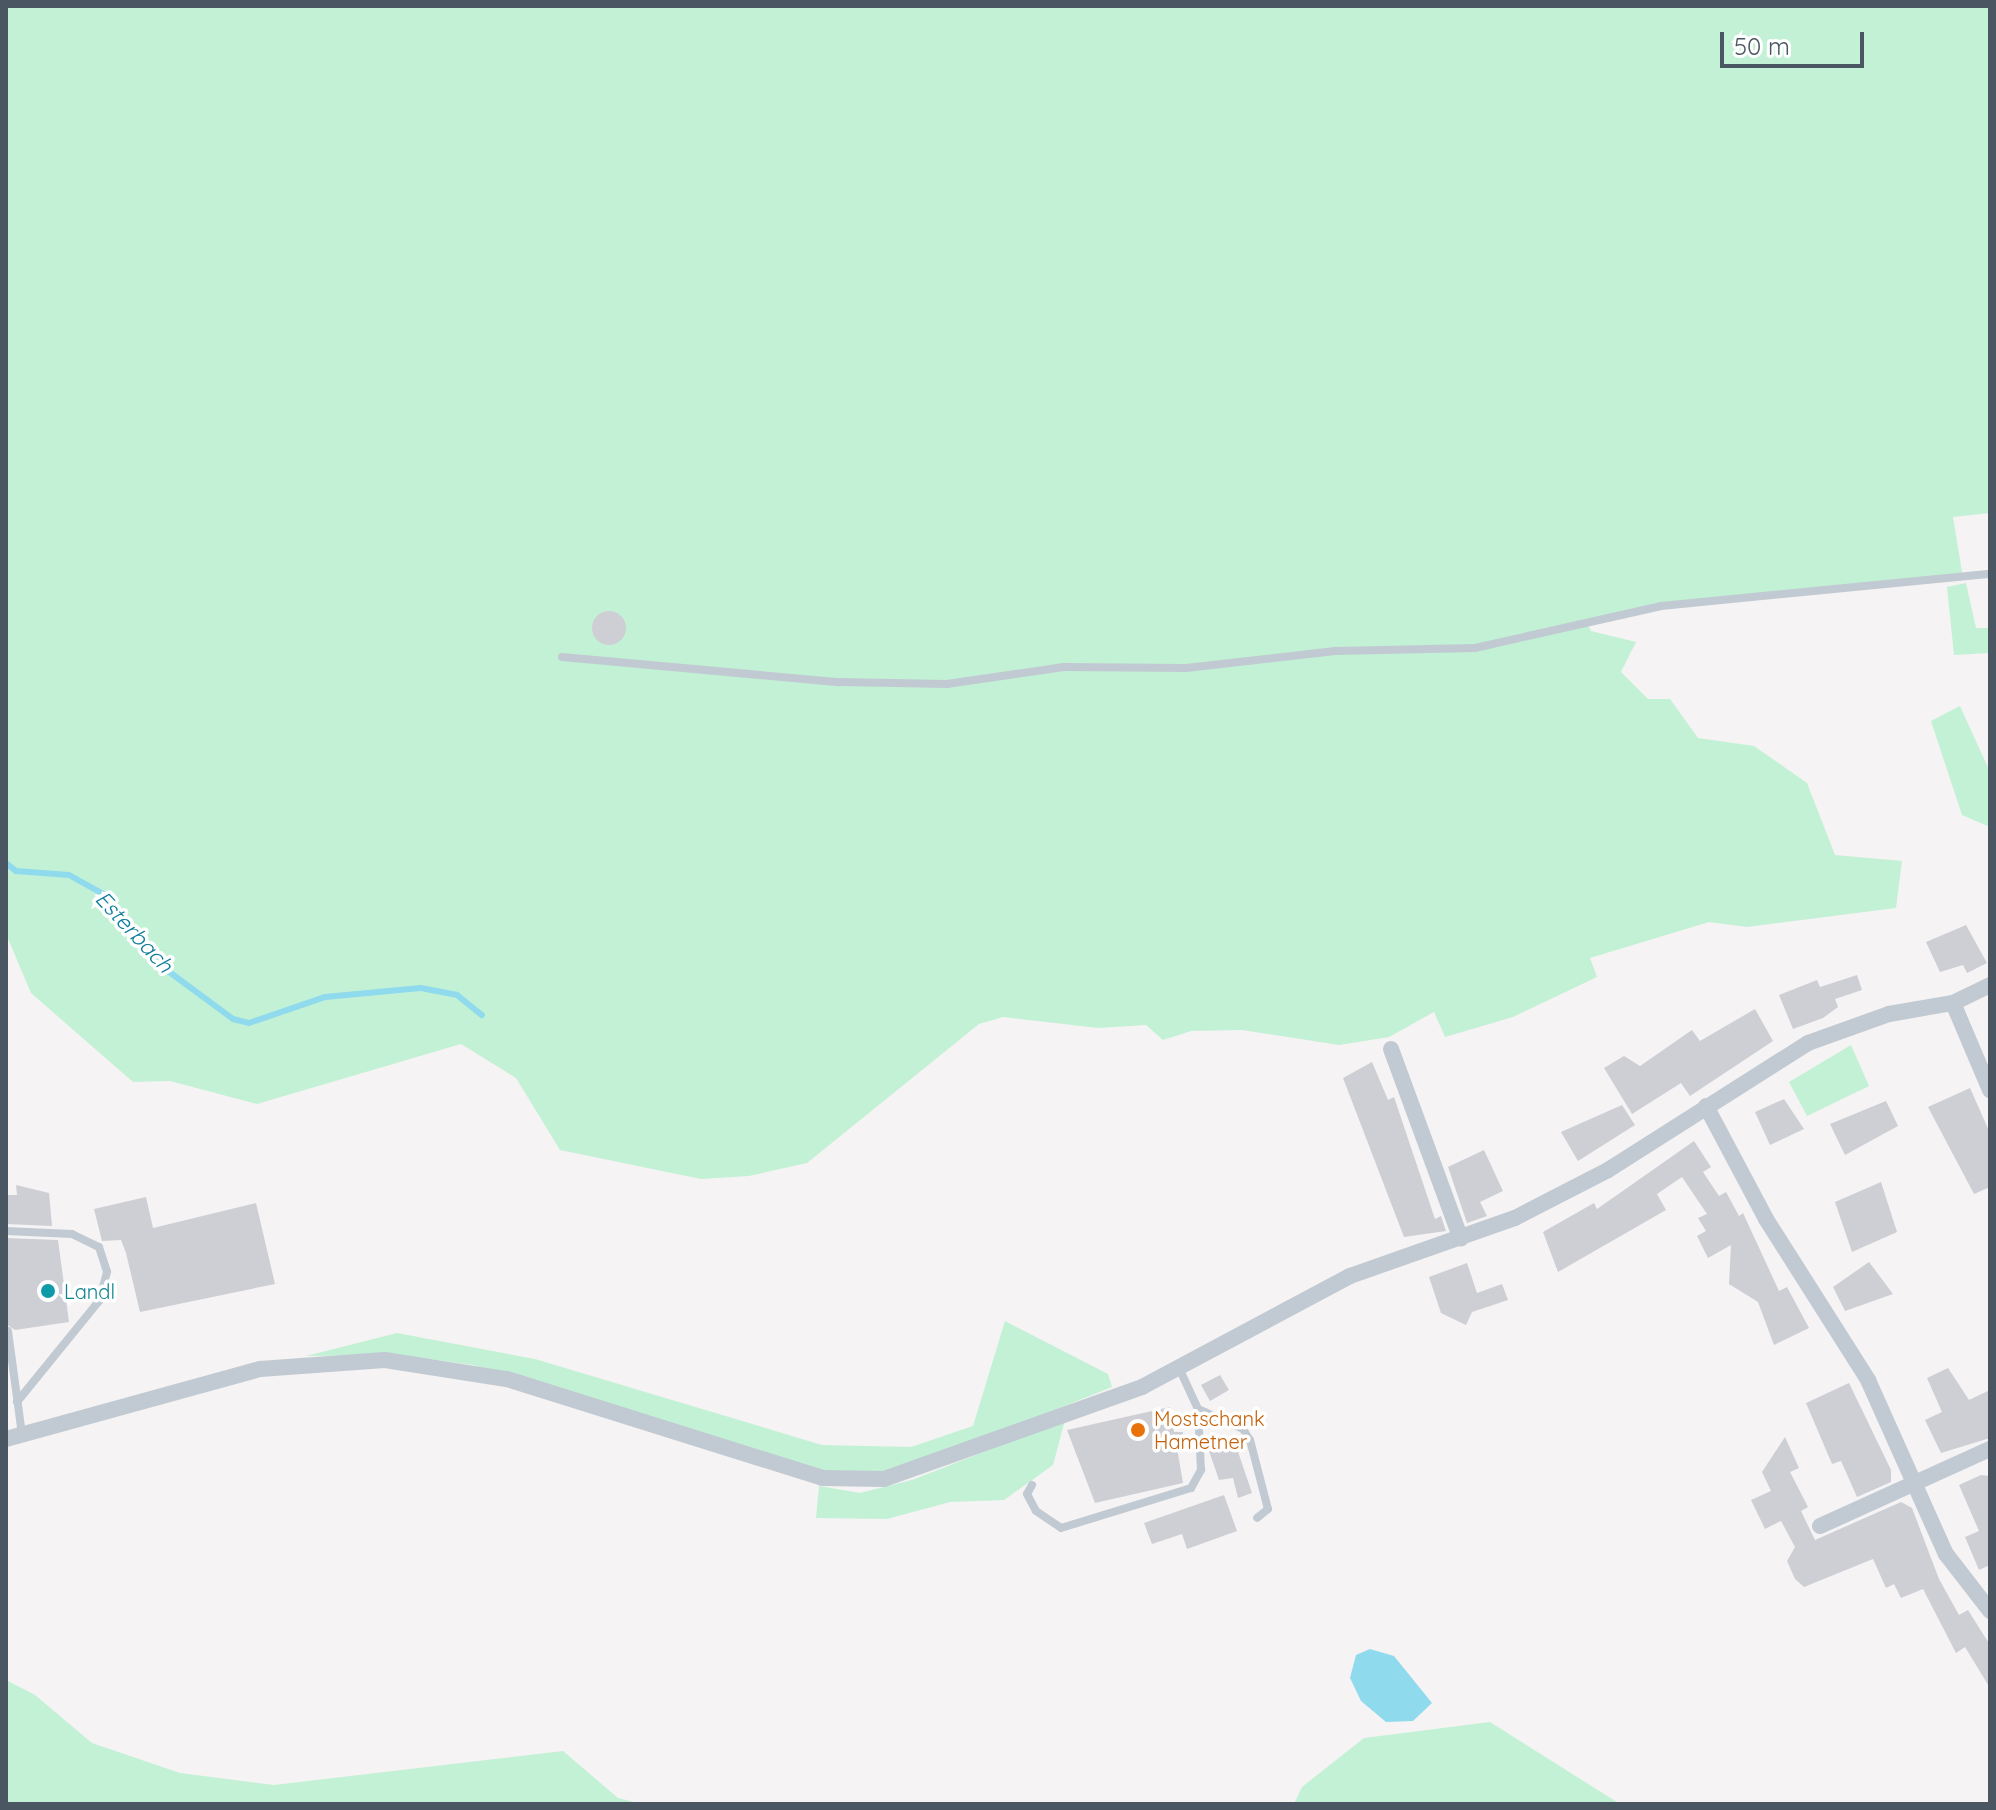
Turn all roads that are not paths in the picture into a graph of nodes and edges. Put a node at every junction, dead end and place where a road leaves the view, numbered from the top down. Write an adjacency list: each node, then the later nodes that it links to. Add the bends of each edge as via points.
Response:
1 (1990, 574): 2 (lane, via 1661,606 1475,648 1335,651 1164,669 1064,667 947,684 839,682)
2 (562, 657)
3 (1990, 985): 4 (street)
4 (1953, 1003): 6 (street); 7 (street, via 1889,1014 1808,1043)
5 (1391, 1049): 9 (street)
6 (1990, 1090)
7 (1706, 1106): 9 (street, via 1564,1194); 16 (street, via 1766,1219 1868,1380)
8 (6, 1231): 12 (lane, via 72,1234 99,1247 107,1272 99,1301)
9 (1461, 1239): 11 (street, via 1350,1276)
10 (8, 1331): 12 (lane)
11 (1180, 1370): 13 (lane); 14 (street, via 936,1465 849,1482 790,1469 507,1379 385,1360 260,1369)
12 (17, 1402): 14 (lane)
13 (1198, 1409): 17 (lane, via 1201,1470 1191,1488 1061,1528 1036,1511 1027,1494); 18 (lane, via 1243,1429 1250,1440 1268,1509)
14 (14, 1437)
15 (1990, 1449): 16 (street)
16 (1914, 1484): 19 (street); 20 (street, via 1946,1554)
17 (1032, 1485)
18 (1257, 1518)
19 (1820, 1526)
20 (1990, 1611)

